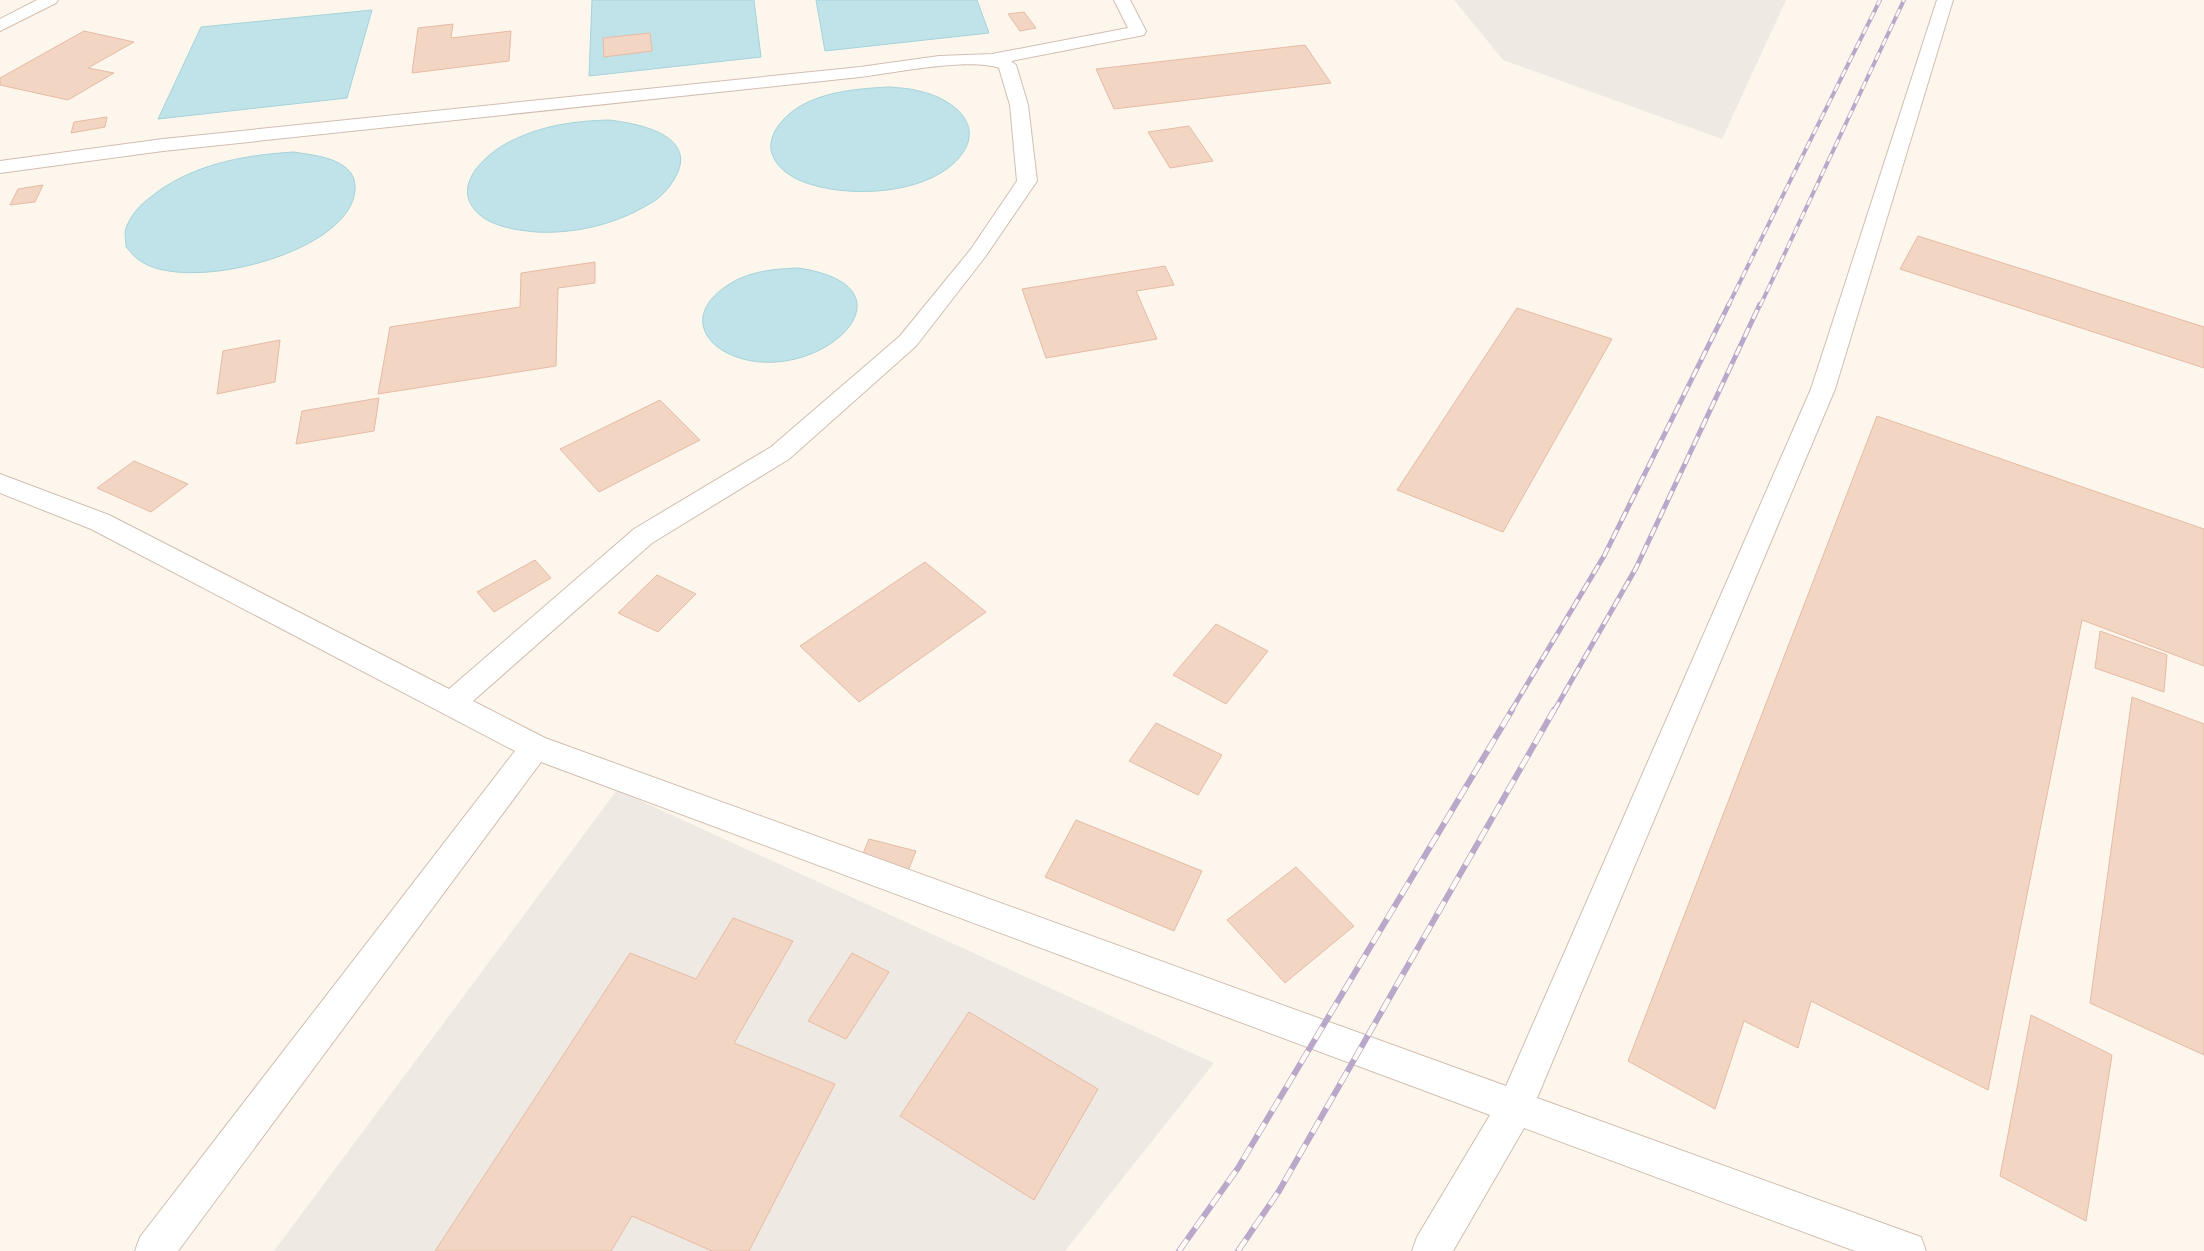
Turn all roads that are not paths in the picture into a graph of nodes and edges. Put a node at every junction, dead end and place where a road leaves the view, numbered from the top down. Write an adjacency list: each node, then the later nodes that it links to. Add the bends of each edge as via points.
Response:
1 (50, 0): 4 (street)
2 (1122, 0): 5 (street, via 1138,31)
3 (1945, 0): 10 (street, via 1823,389)
4 (0, 26)
5 (992, 59): 6 (street, via 939,61 173,144); 8 (street, via 1007,65 1019,105 1027,181 978,253 908,341 780,453 643,536)
6 (0, 167)
7 (0, 483): 8 (street, via 100,522)
8 (451, 704): 9 (street)
9 (535, 747): 10 (street); 11 (street)
10 (1514, 1108): 12 (street); 13 (street)
11 (154, 1251)
12 (1431, 1251)
13 (1907, 1251)

